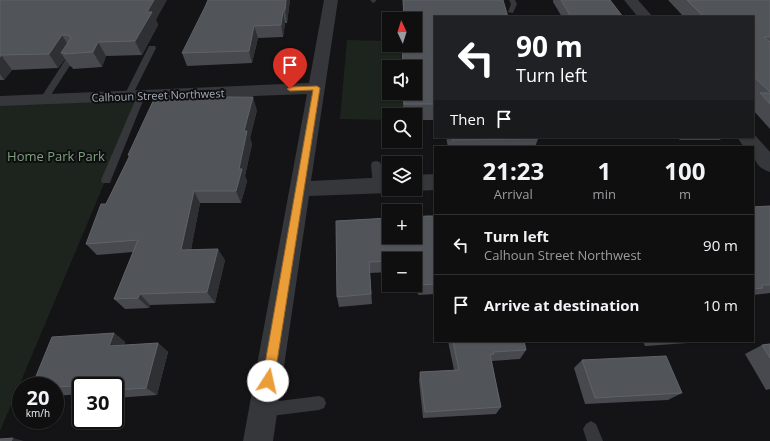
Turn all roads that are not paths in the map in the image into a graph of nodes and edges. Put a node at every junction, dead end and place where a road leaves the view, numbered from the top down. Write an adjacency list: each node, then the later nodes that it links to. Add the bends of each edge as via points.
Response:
1 (331, 0): 8 (street)
2 (512, 0): 4 (lane, via 514,4)
3 (631, 0): 5 (street)
4 (511, 12)
5 (645, 16)
6 (152, 48): 9 (lane)
7 (74, 53): 10 (lane)
8 (317, 88): 9 (street, Calhoun Street Northwest); 23 (street)
9 (134, 96): 10 (street, Calhoun Street Northwest); 18 (lane)
10 (44, 99): 11 (street, Calhoun Street Northwest)
11 (0, 101)
12 (747, 138): 13 (street)
13 (753, 146)
14 (754, 147): 16 (street)
15 (376, 165): 19 (lane)
16 (770, 166): 17 (street)
17 (754, 168)
18 (106, 180)
19 (382, 182)
20 (434, 182): 21 (street)
21 (422, 183)
22 (382, 185): 23 (street)
23 (300, 188): 25 (street)
24 (318, 403): 25 (lane)
25 (263, 410): 26 (street)
26 (258, 441)

